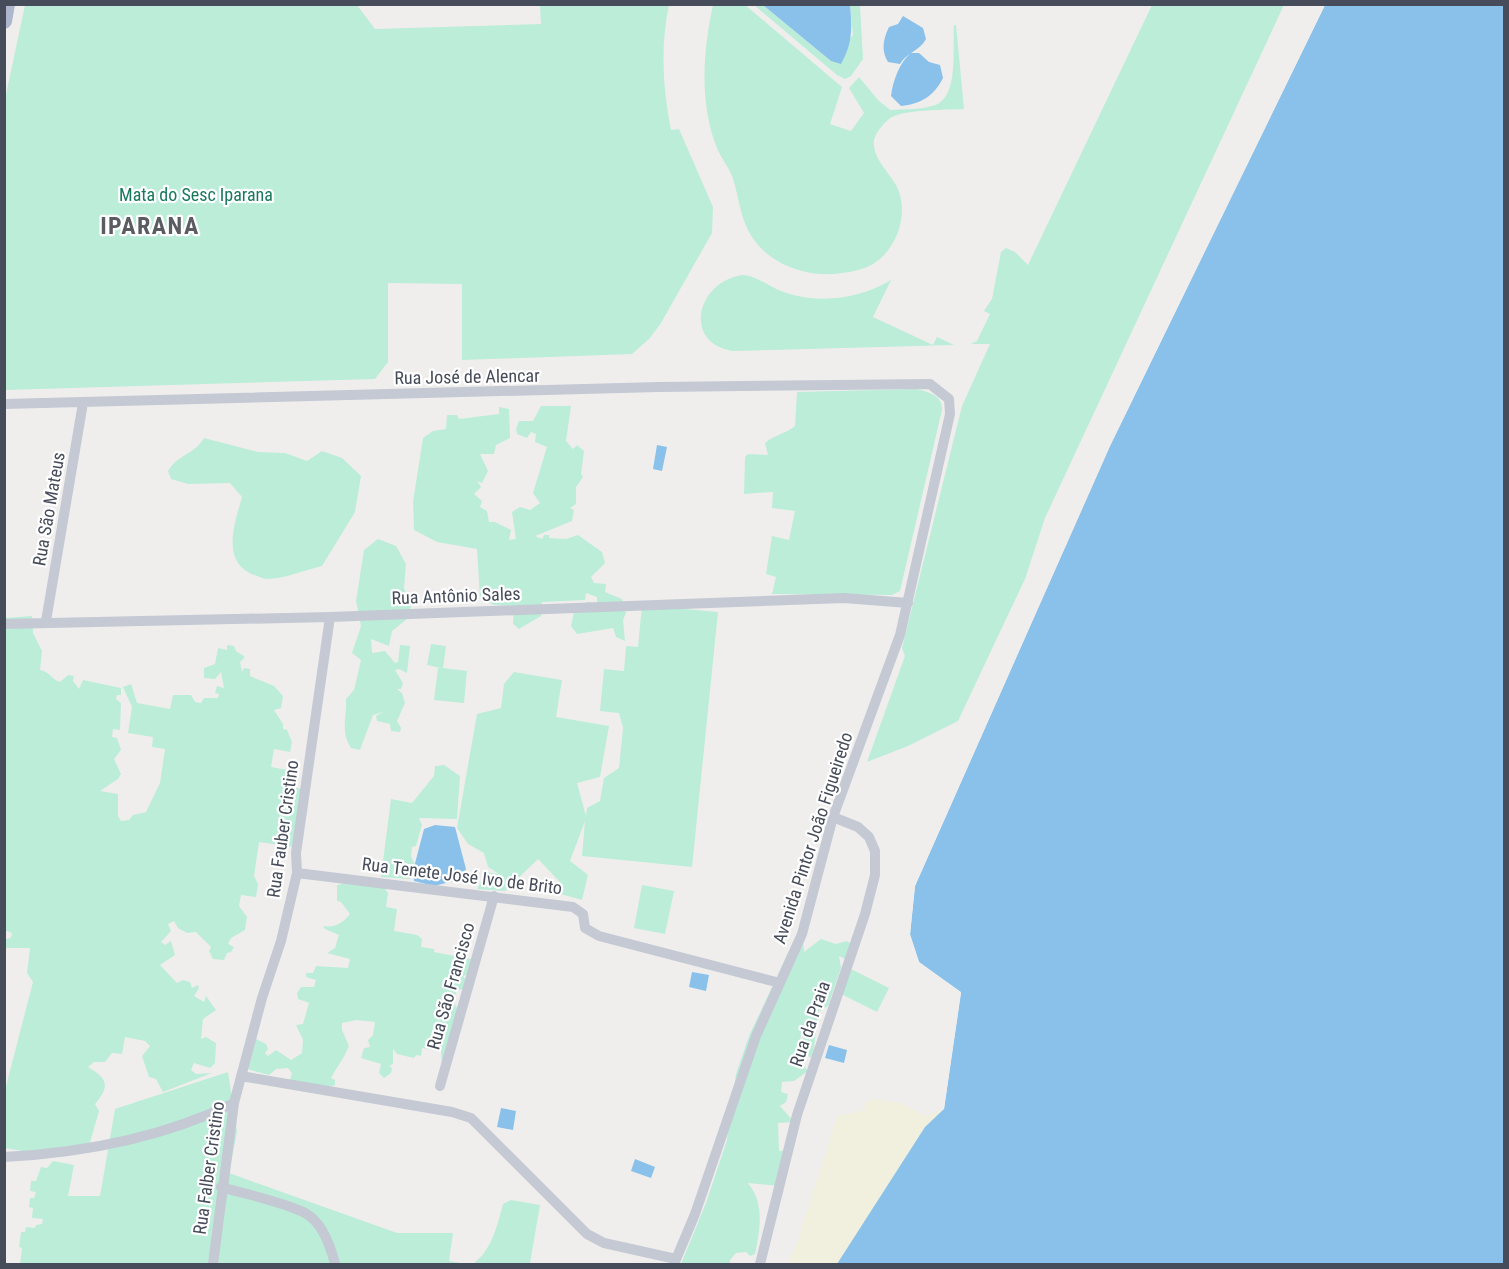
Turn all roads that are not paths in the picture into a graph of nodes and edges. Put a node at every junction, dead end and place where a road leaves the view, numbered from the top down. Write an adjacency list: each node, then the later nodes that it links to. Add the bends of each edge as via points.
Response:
1 (7, 4): 2 (main road)
2 (4, 21)
3 (930, 384): 4 (street, Rua José de Alencar, via 659,387); 6 (street, Avenida Pintor João Figueiredo, via 949,399 950,414)
4 (83, 403): 5 (street, Rua José de Alencar); 8 (street, Rua São Mateus)
5 (4, 404)
6 (908, 603): 7 (street, Rua Antônio Sales, via 844,598); 10 (street, Avenida Pintor João Figueiredo, via 900,635)
7 (330, 617): 8 (street, Rua Antônio Sales); 11 (street, Rua Fauber Cristino, via 297,842)
8 (46, 621): 9 (street, Rua Antônio Sales)
9 (4, 624)
10 (833, 817): 13 (street, Avenida Pintor João Figueiredo, via 802,934); 22 (street, Rua da Praia, via 858,827 869,837 875,851 875,875 797,1115)
11 (297, 873): 12 (street, Rua Tenete José Ivo de Brito); 14 (street, Rua Fauber Cristino)
12 (494, 896): 13 (street, Rua Tenete José Ivo de Brito, via 573,907 583,914 585,928 599,936); 15 (street, Rua São Francisco)
13 (780, 983): 19 (street, Avenida Pintor João Figueiredo, via 756,1036)
14 (241, 1076): 16 (street, Rua Falber Cristino); 19 (street, via 471,1118 587,1234 604,1243)
15 (440, 1086)
16 (234, 1103): 17 (street, via 197,1119 98,1146); 18 (street, Rua Falber Cristino)
17 (4, 1157)
18 (221, 1187): 20 (street, Rua Falber Cristino); 21 (street, via 307,1214 331,1249)
19 (675, 1262)
20 (213, 1264)
21 (334, 1264)
22 (760, 1264)

